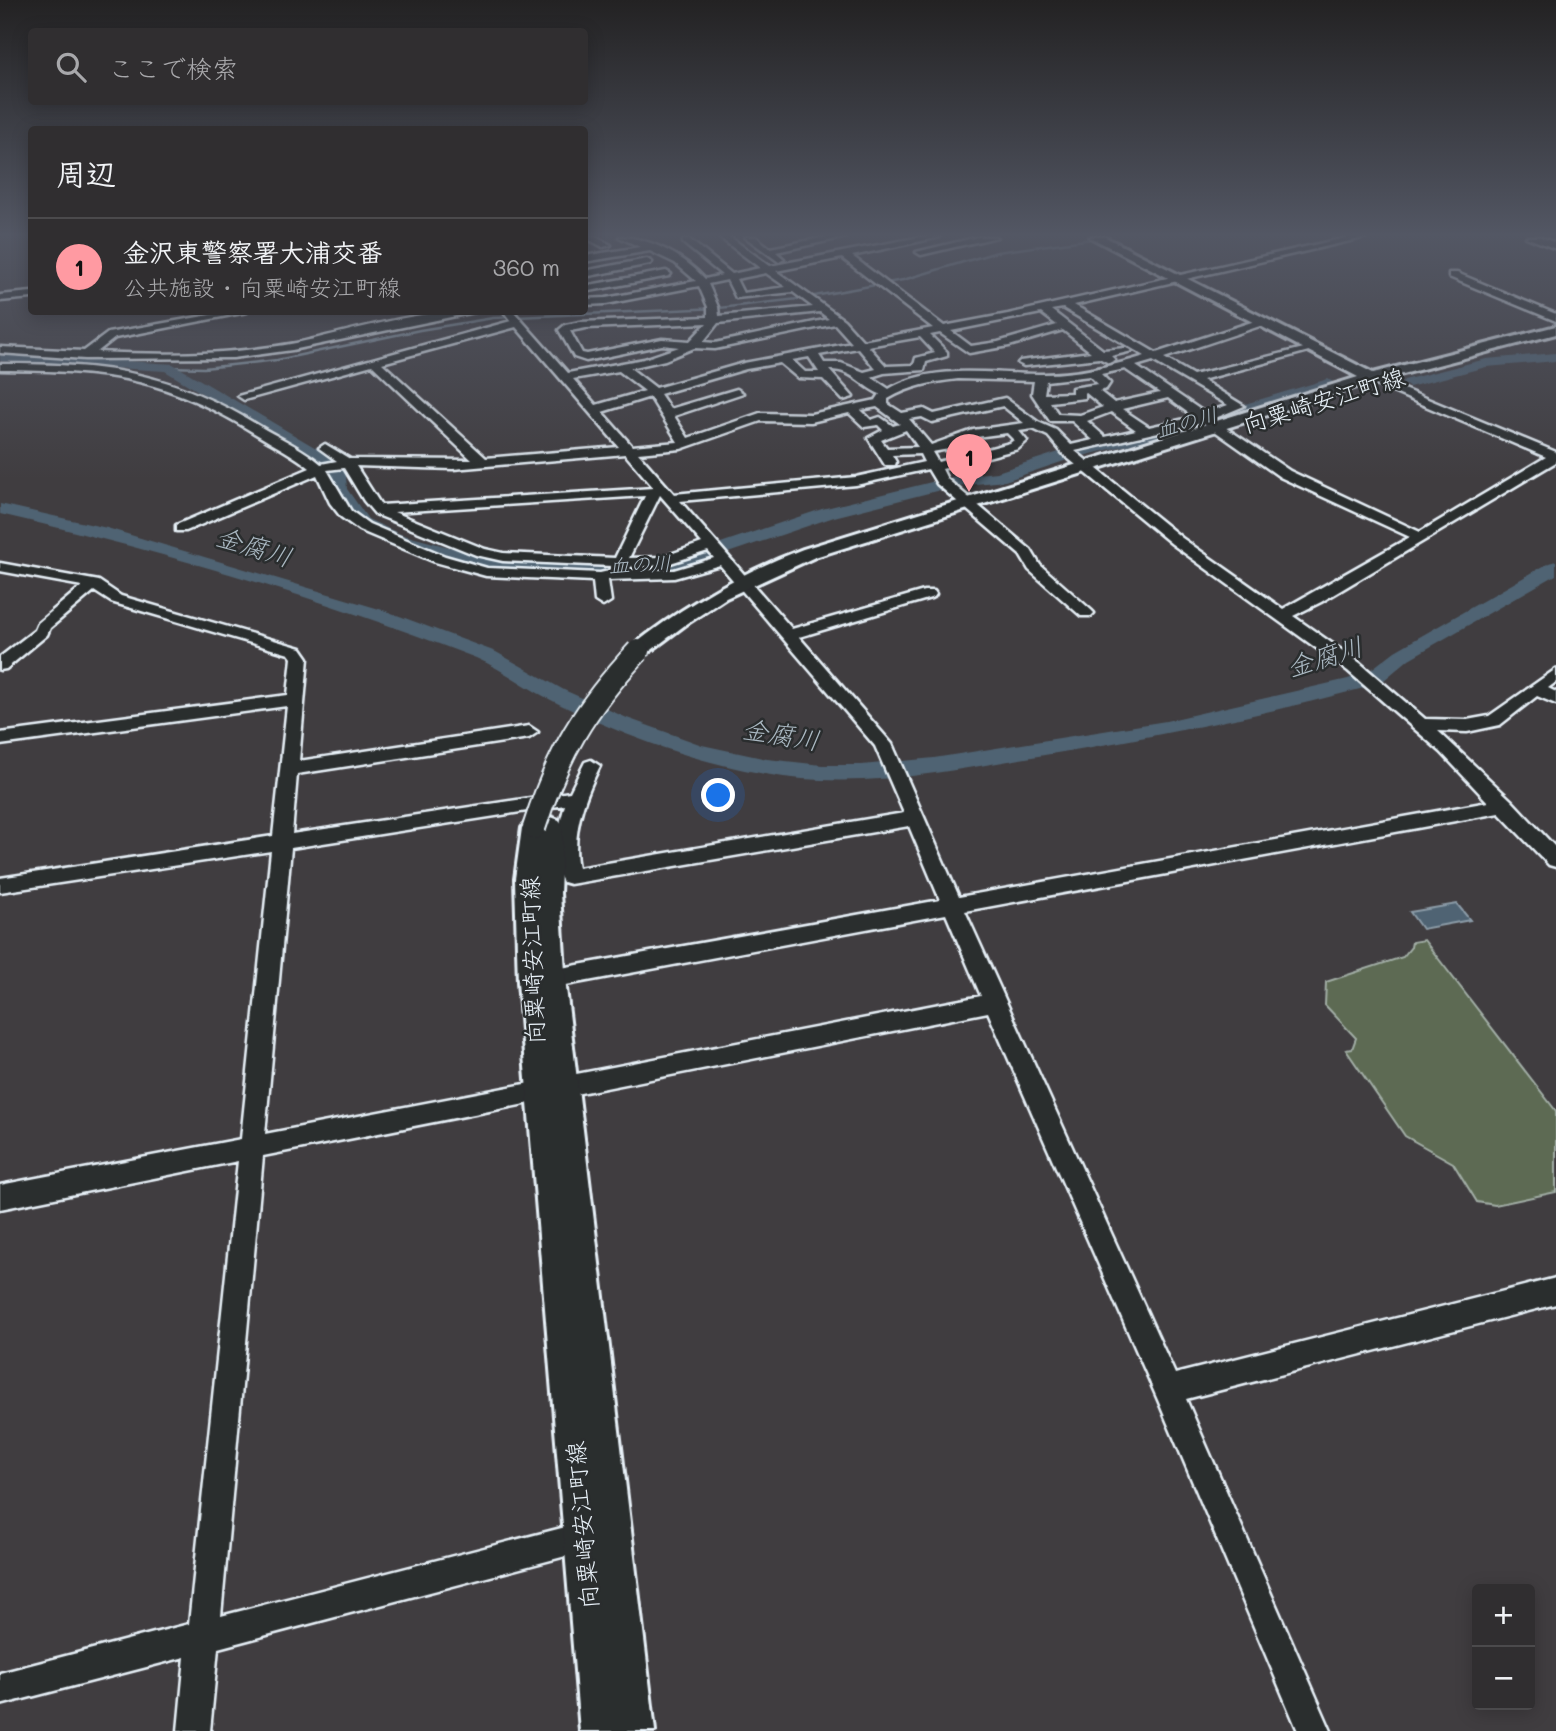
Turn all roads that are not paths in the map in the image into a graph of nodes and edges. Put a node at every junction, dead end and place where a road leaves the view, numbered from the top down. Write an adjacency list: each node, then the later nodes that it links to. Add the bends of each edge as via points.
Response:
1 (209, 318): 31 (street, via 111,335)
2 (439, 318): 31 (street, via 245,354 155,359)
3 (514, 318): 35 (street); 50 (street)
4 (714, 318): 14 (street); 22 (street, via 708,332)
5 (834, 318): 11 (street)
6 (926, 318): 16 (street)
7 (998, 318): 13 (street)
8 (1054, 318): 15 (street)
9 (1088, 318): 24 (street)
10 (1254, 318): 12 (main road)
11 (837, 320): 20 (street); 22 (street, via 715,346)
12 (1262, 322): 23 (main road); 33 (street)
13 (972, 323): 16 (street); 21 (street)
14 (603, 325): 27 (street); 27 (street, via 564,330 582,358)
15 (1065, 326): 21 (street); 32 (street)
16 (940, 329): 18 (street); 26 (street)
17 (1556, 330): 54 (main road, 向粟崎安江町線)
18 (921, 332): 20 (street); 29 (street)
19 (1556, 336): 54 (main road, 向粟崎安江町線)
20 (862, 343): 28 (street); 43 (street)
21 (1004, 343): 26 (street); 37 (street)
22 (691, 344): 27 (street, via 662,342); 40 (street, via 667,355)
23 (1311, 347): 53 (street); 54 (main road)
24 (1141, 349): 32 (street); 33 (street)
25 (0, 350): 31 (street)
26 (970, 350): 30 (street)
27 (620, 351)
28 (812, 353): 34 (street); 44 (street)
29 (941, 354): 30 (street); 43 (street, via 920,360 920,368)
30 (957, 355): 39 (street)
31 (85, 356)
32 (1104, 356): 37 (street); 41 (street)
33 (1154, 356): 41 (street); 53 (street)
34 (782, 359): 44 (street, via 802,376); 46 (street)
35 (374, 361): 60 (street); 89 (street)
36 (1010, 362): 37 (street)
37 (1024, 362): 49 (street)
38 (984, 363): 39 (street)
39 (967, 364): 47 (street)
40 (620, 365): 50 (street); 57 (street)
41 (1122, 366): 45 (street); 59 (street)
42 (0, 367): 91 (street, via 121,373 152,380 204,399)
43 (883, 370): 48 (street)
44 (826, 372): 48 (street); 48 (street, via 841,366); 63 (street)
45 (1092, 372): 51 (street); 56 (street, via 1104,383)
46 (715, 373): 57 (street); 64 (street)
47 (976, 375): 49 (street); 52 (street)
48 (863, 376): 58 (street)
49 (1027, 376): 51 (street)
50 (565, 377): 66 (street)
51 (1041, 377): 61 (street)
52 (952, 378): 55 (street); 58 (street, via 911,384)
53 (1192, 379): 72 (street, via 1238,406)
54 (1375, 380): 72 (main road, 向粟崎安江町線); 86 (street)
55 (962, 387)
56 (1090, 388): 61 (street, via 1076,390 1081,395); 65 (street)
57 (652, 391): 66 (street); 67 (street)
58 (883, 395): 63 (street); 70 (street, via 882,405)
59 (1167, 395): 65 (street); 72 (street)
60 (244, 396)
61 (1040, 398): 62 (street); 68 (street)
62 (1005, 402): 70 (street, via 976,402 932,418 924,413); 71 (street)
63 (849, 403): 64 (street, via 811,418); 74 (street, via 868,424 880,421)
64 (753, 407): 67 (street); 78 (street, via 745,421)
65 (1114, 408): 69 (street); 75 (street)
66 (594, 410): 81 (street)
67 (666, 414): 78 (street)
68 (1052, 414): 69 (street, via 1054,418); 71 (street)
69 (1078, 419): 77 (street)
70 (904, 421): 74 (street); 82 (street, via 924,442)
71 (1030, 422): 73 (street); 85 (street, via 1052,433)
72 (1211, 425): 75 (street); 92 (main road, 向粟崎安江町線); 98 (street, via 1285,474)
73 (1011, 429): 76 (street); 84 (street, via 1021,441)
74 (890, 430): 83 (street, via 874,438)
75 (1146, 431): 77 (street)
76 (973, 434): 79 (street); 84 (street)
77 (1102, 441): 85 (street)
78 (685, 443): 81 (street)
79 (947, 445): 82 (street); 87 (street)
80 (325, 448): 88 (street)
81 (628, 449): 89 (street); 94 (street)
82 (925, 450): 83 (street); 90 (street)
83 (884, 452): 93 (street)
84 (994, 452): 87 (street)
85 (1069, 452): 92 (street)
86 (1556, 457): 98 (street)
87 (961, 460): 90 (street)
88 (345, 462): 89 (street); 91 (street); 96 (street, via 368,503)
89 (482, 462)
90 (934, 466): 93 (street); 95 (street)
91 (322, 468): 97 (street); 101 (street, via 346,514 364,527 440,559 486,572)
92 (1090, 470): 95 (main road, 向粟崎安江町線); 107 (street, via 1177,541)
93 (897, 471): 94 (street, via 856,481)
94 (663, 494): 96 (street); 99 (street); 101 (street)
95 (971, 506): 102 (main road, 向粟崎安江町線); 106 (street)
96 (377, 509): 101 (street, via 481,552)
97 (181, 528)
98 (1420, 537): 107 (street)
99 (717, 552): 101 (street); 102 (street)
100 (0, 567): 103 (street)
101 (614, 569): 105 (street)
102 (746, 583): 108 (street); 125 (main road, 向粟崎安江町線, via 644,652 583,739)
103 (94, 584): 109 (street); 113 (street, via 116,599 295,651 300,658)
104 (929, 594): 108 (street)
105 (603, 601)
106 (1086, 613)
107 (1281, 616): 110 (street)
108 (788, 635): 118 (street)
109 (0, 665)
110 (1354, 667): 115 (street)
111 (1556, 674): 112 (street)
112 (1536, 689): 114 (street); 115 (street, via 1494,720 1467,726)
113 (296, 699): 117 (street); 120 (street)
114 (1556, 699)
115 (1421, 725): 123 (street)
116 (529, 732): 120 (street)
117 (0, 739)
118 (883, 744): 121 (street)
119 (591, 766): 122 (street)
120 (289, 769): 126 (street)
121 (904, 791): 124 (street)
122 (577, 797): 124 (street, via 566,862 570,877); 126 (street)
123 (1505, 805): 127 (street); 129 (street)
124 (915, 818): 129 (street)
125 (543, 827): 130 (main road, 向粟崎安江町線); 132 (main road, 向粟崎安江町線, via 527,879 527,918)
126 (282, 842): 128 (street); 133 (street)
127 (1556, 860)
128 (0, 885)
129 (953, 906): 130 (street); 131 (street)
130 (550, 979): 132 (main road, 向粟崎安江町線)
131 (994, 1002): 132 (street); 136 (street)
132 (553, 1088): 133 (street); 137 (main road, 向粟崎安江町線); 142 (main road, 向粟崎安江町線)
133 (251, 1147): 134 (street); 138 (street)
134 (0, 1197)
135 (1556, 1291): 136 (street)
136 (1168, 1390): 143 (street)
137 (584, 1537): 138 (street); 141 (main road, 向粟崎安江町線)
138 (203, 1636): 139 (street); 140 (street)
139 (0, 1689)
140 (194, 1731)
141 (601, 1731)
142 (634, 1731)
143 (1315, 1731)

